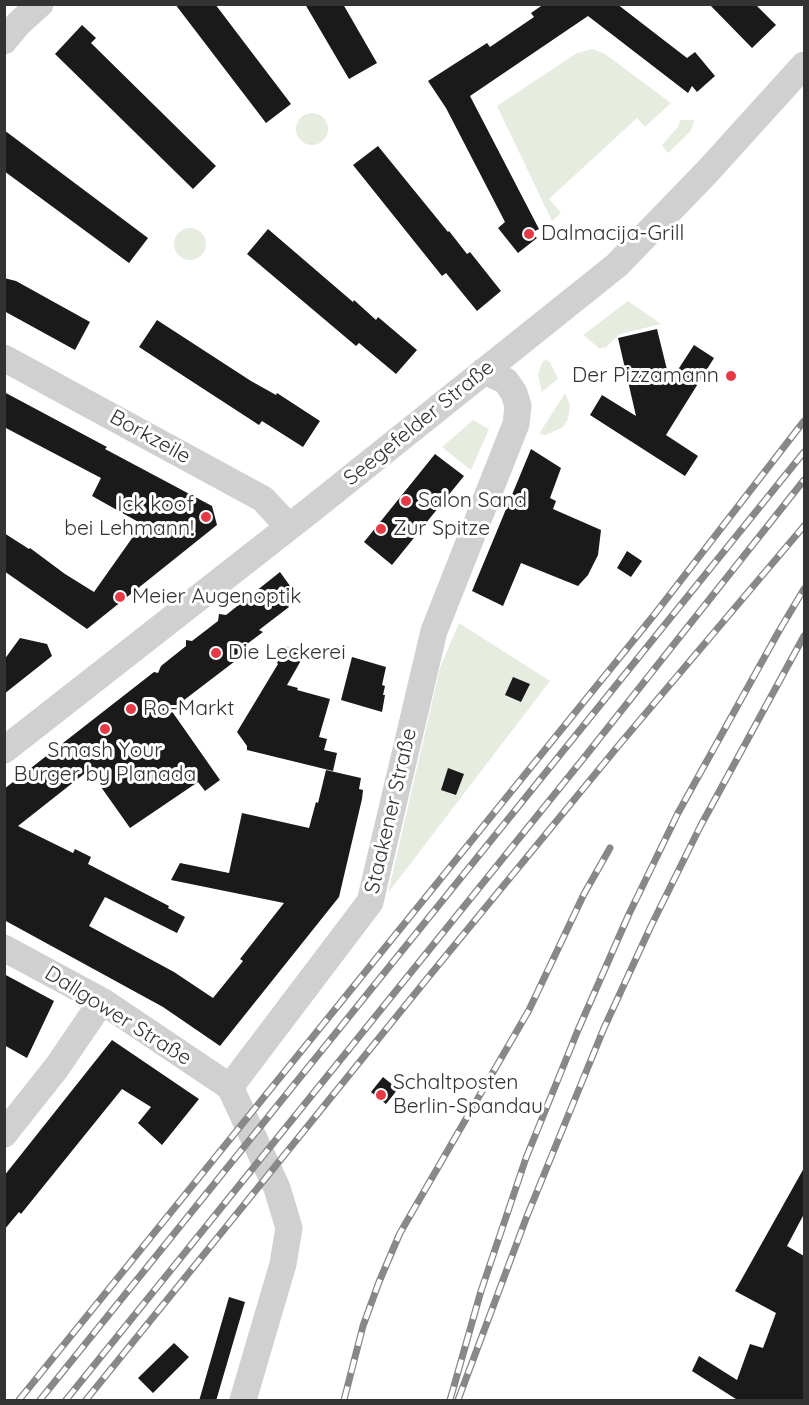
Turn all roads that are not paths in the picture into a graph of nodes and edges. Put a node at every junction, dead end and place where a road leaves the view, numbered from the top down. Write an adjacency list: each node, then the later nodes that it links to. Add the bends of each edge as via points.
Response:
1 (40, 4): 2 (street)
2 (4, 41)
3 (804, 65): 5 (street, Seegefelder Straße, via 617,265)
4 (4, 358): 6 (street, Borkzeile, via 263,499)
5 (484, 371): 6 (street, Seegefelder Straße); 10 (street, Staakener Straße, via 506,381 514,393 518,406 516,424 434,631 370,902)
6 (289, 527): 7 (street, Seegefelder Straße)
7 (4, 750)
8 (4, 948): 9 (street, Dallgower Straße)
9 (102, 1001): 10 (street, Dallgower Straße); 11 (street)
10 (230, 1087): 12 (street, via 277,1188 289,1228 283,1264)
11 (4, 1134)
12 (243, 1401)

